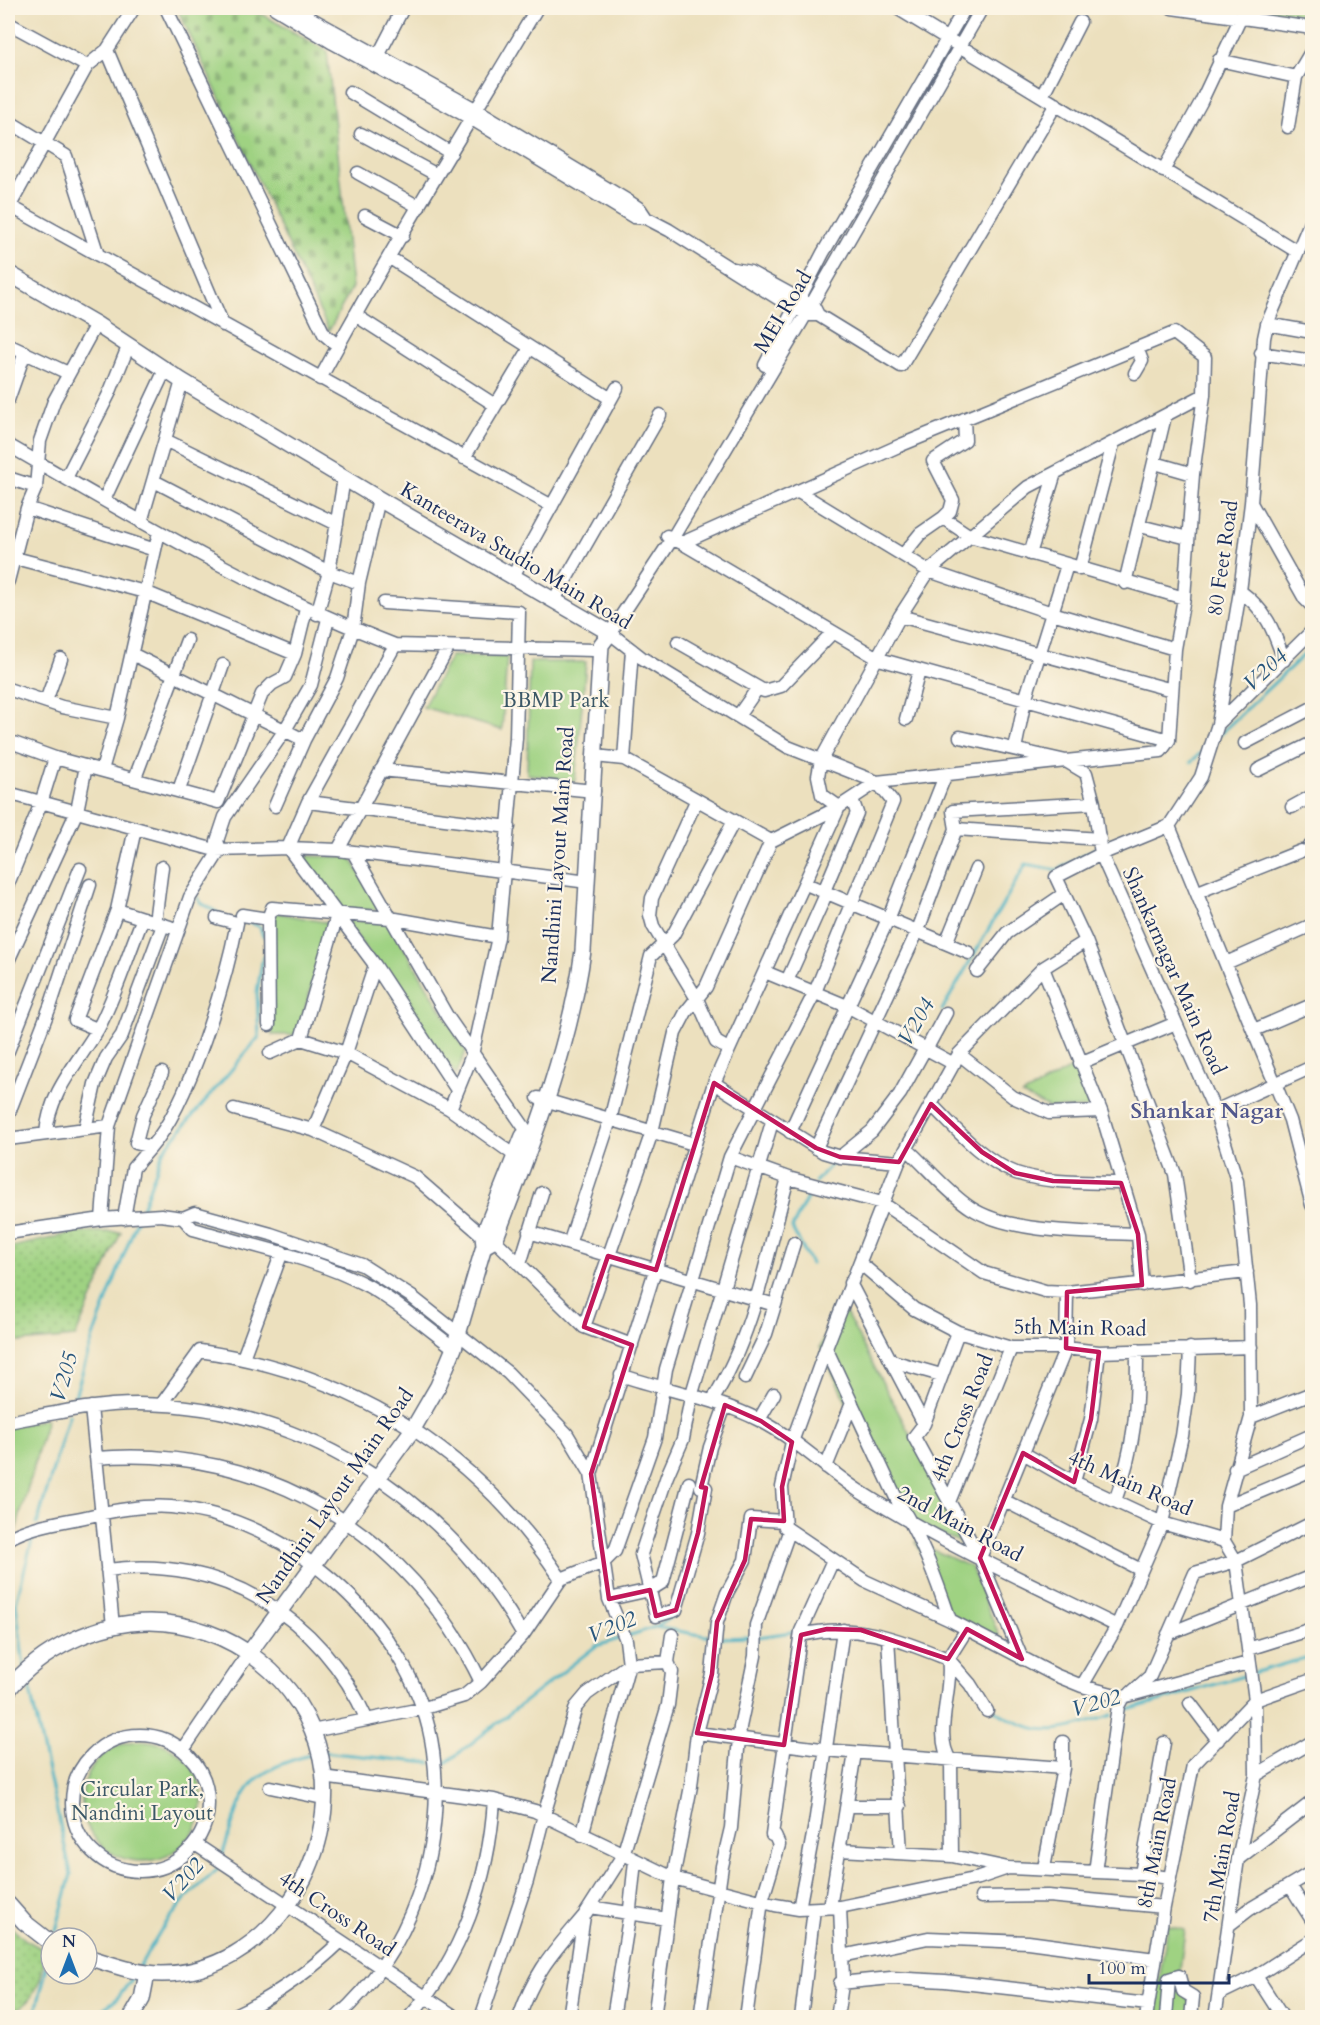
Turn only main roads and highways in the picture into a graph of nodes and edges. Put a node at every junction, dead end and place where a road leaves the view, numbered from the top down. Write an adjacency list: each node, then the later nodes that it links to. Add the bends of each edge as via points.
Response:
1 (8, 273): 2 (main road, Kanteerava Studio Main Road, via 379,499)
2 (607, 631): 3 (main road, via 602,645 596,756); 3 (main road, Nandhini Layout Main Road, via 594,651)
3 (590, 791): 4 (main road, Nandhini Layout Main Road, via 584,882 568,996)
4 (543, 1100): 5 (main road); 5 (main road, Nandhini Layout Main Road, via 526,1130)
5 (520, 1159): 6 (main road, Nandhini Layout Main Road, via 487,1240 456,1342 438,1386 413,1429)
6 (249, 1653): 7 (main road, via 219,1636 190,1627 159,1622 113,1626 69,1641 25,1672); 11 (main road, via 281,1680 299,1705 320,1753 323,1798 314,1850 288,1905 263,1935 230,1957 190,1971)
7 (8, 1690)
8 (8, 1904): 9 (main road)
9 (39, 1934)
10 (99, 1960): 11 (main road)
11 (144, 1973): 12 (main road, via 142,1999)
12 (131, 2018)

